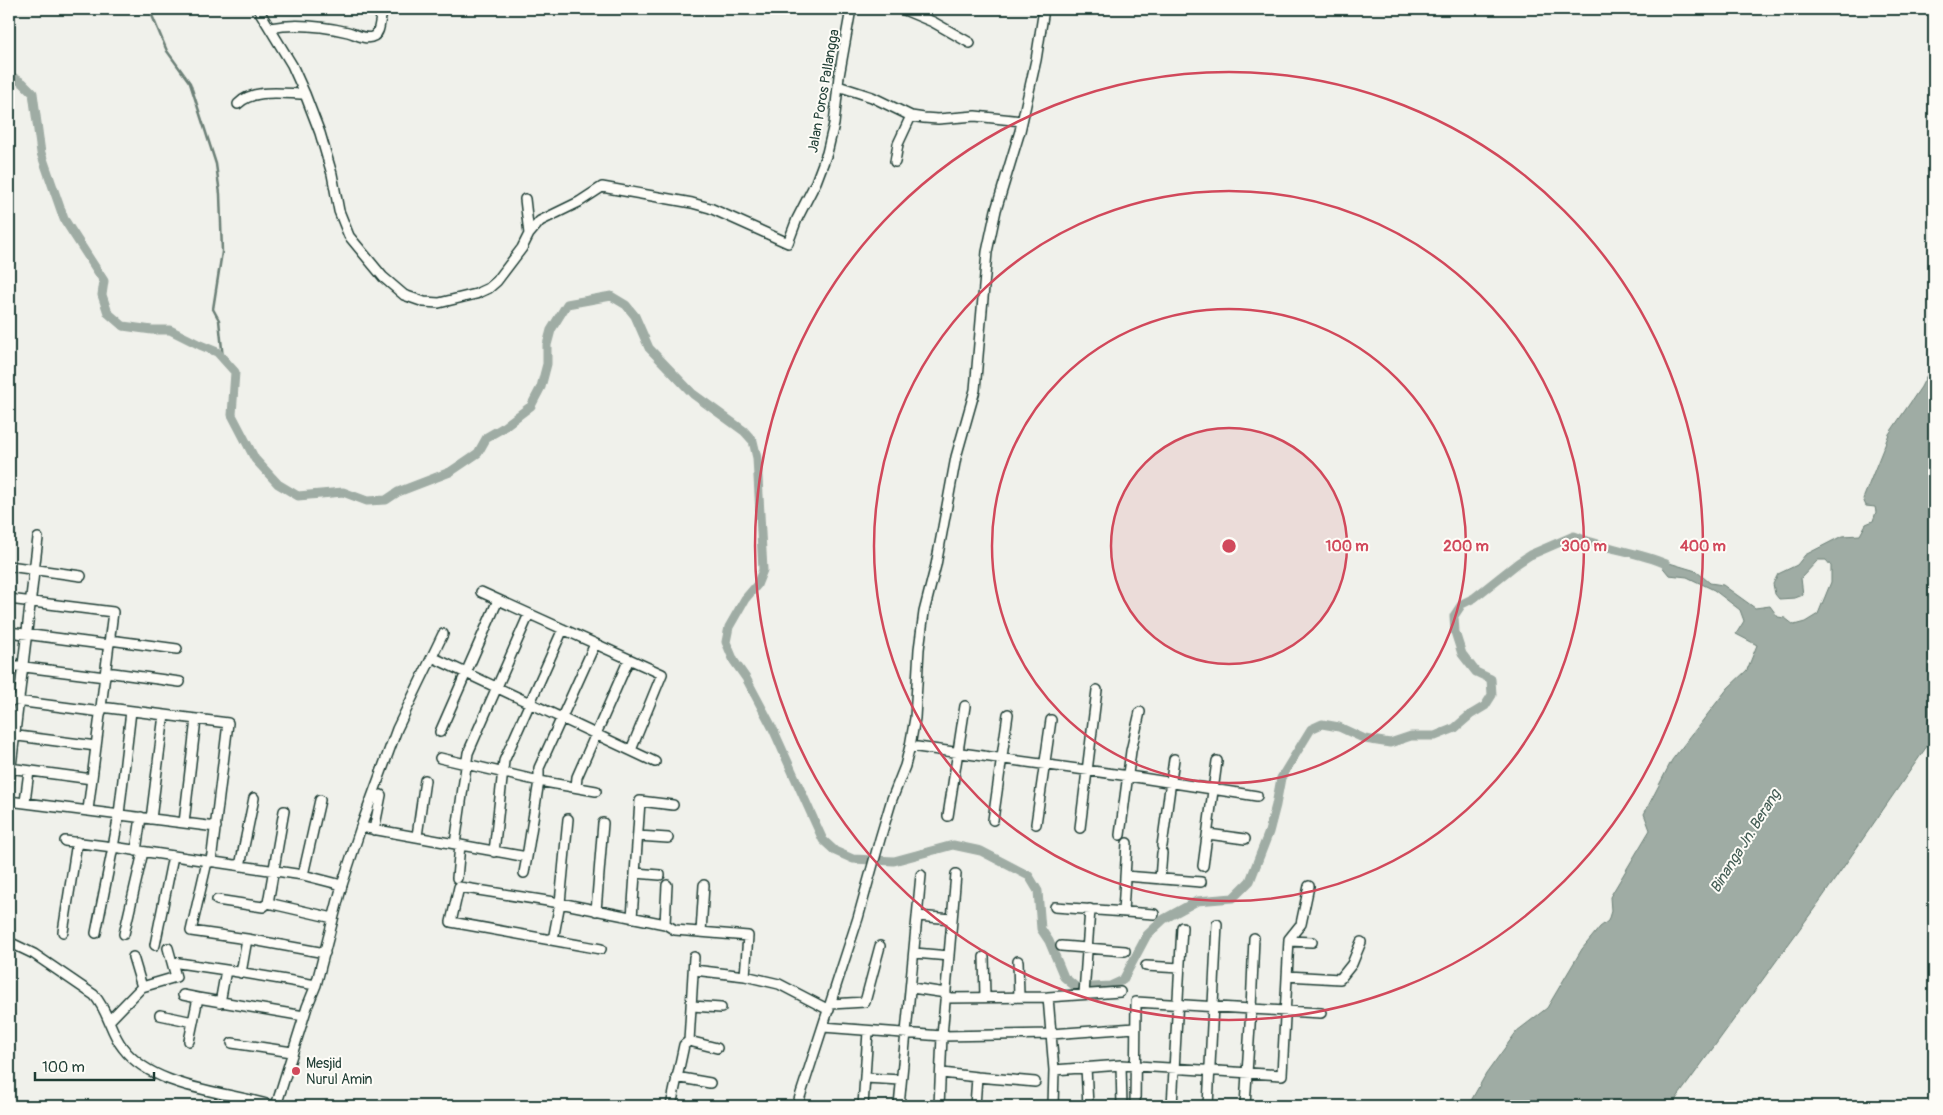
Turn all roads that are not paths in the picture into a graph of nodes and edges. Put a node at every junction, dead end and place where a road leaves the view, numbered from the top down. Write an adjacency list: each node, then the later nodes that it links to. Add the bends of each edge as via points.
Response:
1 (258, 9): 6 (street)
2 (386, 9): 6 (street, via 378,32 368,38 310,26)
3 (850, 9): 8 (street, Jalan Poros Pallangga)
4 (902, 9): 7 (street)
5 (1044, 9): 12 (street)
6 (270, 28): 9 (street)
7 (970, 43)
8 (838, 86): 11 (street, via 872,97); 15 (street, Jalan Poros Pallangga, via 830,144 816,182 789,241 785,243 698,205 602,187 540,221)
9 (305, 94): 10 (street, via 255,95); 15 (street, via 320,133 344,226 358,249 404,295 439,303 489,288 497,282)
10 (238, 104)
11 (911, 116): 12 (street, via 938,119 975,116); 13 (street, via 896,150)
12 (1022, 121): 56 (street, via 987,252 974,390 956,457 923,620)
13 (896, 162)
14 (525, 199): 15 (street)
15 (529, 234)
16 (38, 538): 18 (street)
17 (9, 566): 18 (street)
18 (34, 570): 19 (street); 23 (street)
19 (81, 576)
20 (481, 592): 22 (street)
21 (9, 599): 23 (street)
22 (498, 600): 24 (street); 36 (street)
23 (30, 602): 27 (street); 29 (street, via 113,612)
24 (530, 614): 25 (street); 39 (street)
25 (563, 629): 30 (street); 42 (street)
26 (9, 632): 27 (street)
27 (26, 634): 29 (street); 35 (street)
28 (443, 634): 32 (street)
29 (109, 643): 31 (street); 37 (street)
30 (595, 644): 33 (street); 49 (street)
31 (177, 649)
32 (432, 657): 36 (street); 98 (street, via 397,729)
33 (629, 659): 53 (street); 57 (street, via 662,674)
34 (9, 665): 35 (street)
35 (22, 667): 37 (street); 41 (street)
36 (466, 673): 39 (street); 52 (street)
37 (105, 675): 38 (street); 44 (street)
38 (180, 682)
39 (496, 687): 42 (street); 64 (street, via 468,753)
40 (1097, 690): 68 (street)
41 (13, 701): 44 (street); 54 (street)
42 (530, 703): 49 (street); 69 (street, via 504,761)
43 (965, 706): 58 (street)
44 (101, 709): 45 (street); 55 (street)
45 (131, 711): 48 (street); 88 (street)
46 (1140, 712): 70 (street)
47 (1008, 714): 60 (street)
48 (164, 715): 50 (street); 91 (street)
49 (561, 718): 53 (street); 73 (street, via 538,768)
50 (196, 719): 94 (street); 97 (street, via 228,723)
51 (1051, 720): 65 (street)
52 (440, 732)
53 (596, 734): 57 (street); 76 (street, via 577,777)
54 (12, 735): 55 (street); 66 (street)
55 (96, 746): 71 (street)
56 (910, 746): 58 (street); 196 (street)
57 (631, 750): 62 (street)
58 (958, 754): 60 (street); 89 (street)
59 (440, 758): 64 (street)
60 (1001, 759): 65 (street); 93 (street)
61 (1174, 759): 74 (street)
62 (655, 762)
63 (1217, 762): 77 (street)
64 (468, 763): 69 (street); 110 (street)
65 (1044, 765): 68 (street); 96 (street)
66 (10, 768): 67 (street); 75 (street)
67 (29, 771): 71 (street); 84 (street)
68 (1087, 771): 70 (street); 99 (street)
69 (504, 773): 73 (street); 113 (street)
70 (1129, 776): 74 (street); 102 (street)
71 (92, 779): 86 (street)
72 (425, 780): 103 (street)
73 (539, 781): 76 (street); 115 (street)
74 (1171, 783): 77 (street); 128 (street)
75 (9, 784)
76 (576, 787): 78 (street)
77 (1213, 789): 80 (street); 101 (street)
78 (596, 791)
79 (381, 795): 100 (street)
80 (1257, 796)
81 (254, 798): 117 (street)
82 (9, 800): 84 (street)
83 (320, 800): 123 (street)
84 (25, 802): 86 (street)
85 (673, 805): 104 (street, via 640,801)
86 (88, 810): 88 (street)
87 (284, 811): 119 (street)
88 (118, 814): 90 (street); 111 (street)
89 (948, 816)
90 (141, 817): 91 (street); 112 (street)
91 (151, 818): 94 (street)
92 (568, 818): 136 (street)
93 (993, 820)
94 (184, 823): 97 (street)
95 (603, 823): 139 (street)
96 (1036, 824)
97 (216, 827): 116 (street)
98 (361, 827): 100 (street); 130 (street)
99 (1080, 828)
100 (374, 830): 103 (street)
101 (1208, 834): 106 (street); 118 (street)
102 (1120, 835)
103 (417, 836): 110 (street)
104 (638, 836): 105 (street); 121 (street)
105 (668, 838)
106 (1245, 839)
107 (65, 841): 108 (street)
108 (77, 842): 111 (street); 149 (street)
109 (1127, 843): 126 (street)
110 (458, 844): 113 (street); 127 (street)
111 (113, 847): 112 (street); 151 (street)
112 (140, 851): 114 (street); 152 (street)
113 (494, 852): 115 (street)
114 (173, 856): 116 (street); 160 (street)
115 (527, 857): 120 (street)
116 (209, 862): 117 (street); 154 (street, via 192,932)
117 (240, 866): 119 (street)
118 (1202, 866)
119 (272, 871): 123 (street); 135 (street)
120 (524, 873)
121 (635, 873): 124 (street); 144 (street)
122 (956, 874): 145 (street)
123 (303, 875): 130 (street)
124 (660, 875)
125 (921, 876): 142 (street)
126 (1125, 876): 128 (street); 140 (street)
127 (457, 878)
128 (1160, 879): 129 (street)
129 (1201, 882)
130 (342, 885): 143 (street)
131 (667, 885): 146 (street)
132 (704, 885): 150 (street)
133 (1309, 886): 156 (street, via 1301,924)
134 (217, 900): 135 (street, via 264,907)
135 (268, 903): 143 (street)
136 (560, 903): 139 (street); 155 (street); 155 (street, via 459,886 451,922)
137 (1055, 907): 138 (street)
138 (1090, 909): 140 (street); 164 (street)
139 (596, 911): 144 (street)
140 (1123, 912): 141 (street)
141 (1154, 914)
142 (918, 916): 145 (street); 168 (street)
143 (333, 918): 167 (street)
144 (632, 918): 146 (street)
145 (952, 919): 169 (street)
146 (665, 924): 150 (street, via 674,930)
147 (1217, 924): 197 (street)
148 (1182, 927): 176 (street)
149 (63, 932)
150 (701, 932): 180 (street, via 748,936)
151 (96, 933)
152 (124, 934)
153 (1254, 938): 199 (street)
154 (248, 939): 167 (street); 179 (street)
155 (553, 940): 165 (street)
156 (1289, 941): 158 (street); 181 (street)
157 (9, 942): 204 (street, via 34,954 94,995)
158 (1312, 942)
159 (1361, 942): 181 (street, via 1352,964 1340,979)
160 (155, 945)
161 (880, 946): 196 (street, via 865,1002)
162 (1061, 946): 164 (street)
163 (168, 948): 174 (street)
164 (1087, 948): 166 (street); 185 (street)
165 (601, 949)
166 (1125, 950)
167 (325, 952): 182 (street)
168 (915, 953): 169 (street); 184 (street)
169 (949, 956): 188 (street)
170 (133, 957): 183 (street)
171 (694, 957): 178 (street)
172 (984, 957): 190 (street)
173 (1018, 961): 191 (street)
174 (172, 962): 177 (street); 183 (street, via 176,977)
175 (1146, 966): 176 (street)
176 (1180, 968): 194 (street)
177 (226, 970): 179 (street); 193 (street)
178 (694, 970): 180 (street); 195 (street)
179 (242, 973): 182 (street)
180 (745, 976): 196 (street, via 779,984)
181 (1287, 976): 200 (street)
182 (316, 985): 203 (street)
183 (142, 987): 204 (street)
184 (912, 988): 188 (street); 209 (street)
185 (1084, 989): 186 (street); 189 (street)
186 (1120, 992)
187 (183, 995): 192 (street)
188 (946, 995): 190 (street); 211 (street)
189 (1048, 996): 191 (street); 210 (street)
190 (985, 997): 191 (street)
191 (1019, 997)
192 (198, 998): 193 (street); 205 (street)
193 (220, 1003): 203 (street)
194 (1178, 1005): 197 (street); 207 (street, via 1136,1002); 219 (street)
195 (692, 1006): 198 (street); 213 (street)
196 (830, 1007): 206 (street)
197 (1213, 1007): 199 (street); 221 (street)
198 (721, 1008)
199 (1250, 1009): 200 (street); 223 (street)
200 (1286, 1011): 201 (street); 223 (street, via 1282,1075)
201 (1321, 1013)
202 (160, 1015): 205 (street)
203 (304, 1016): 216 (street)
204 (109, 1021): 230 (street, via 123,1049 155,1075)
205 (193, 1022): 212 (street)
206 (823, 1027): 208 (street); 232 (street)
207 (1130, 1028): 210 (street); 217 (street)
208 (868, 1032): 209 (street); 226 (street)
209 (905, 1034): 211 (street); 227 (street)
210 (1051, 1034): 211 (street); 220 (street)
211 (942, 1036): 222 (street)
212 (189, 1041)
213 (689, 1041): 215 (street); 224 (street, via 684,1045)
214 (232, 1043): 216 (street)
215 (717, 1048)
216 (292, 1052): 230 (street)
217 (1129, 1066): 218 (street); 219 (street); 239 (street); 240 (street)
218 (1086, 1067): 220 (street); 238 (street)
219 (1174, 1069): 221 (street); 241 (street)
220 (1054, 1070): 237 (street)
221 (1210, 1071): 223 (street); 242 (street)
222 (942, 1073): 225 (street); 235 (street)
223 (1247, 1073): 243 (street)
224 (676, 1077): 229 (street); 231 (street)
225 (977, 1077): 228 (street); 236 (street)
226 (865, 1078): 227 (street); 233 (street)
227 (901, 1080): 234 (street)
228 (1035, 1082)
229 (710, 1083)
230 (274, 1106)
231 (671, 1106)
232 (797, 1106)
233 (863, 1106)
234 (899, 1106)
235 (939, 1106)
236 (975, 1106)
237 (1052, 1106)
238 (1088, 1106)
239 (1122, 1106)
240 (1135, 1106)
241 (1172, 1106)
242 (1208, 1106)
243 (1246, 1106)

